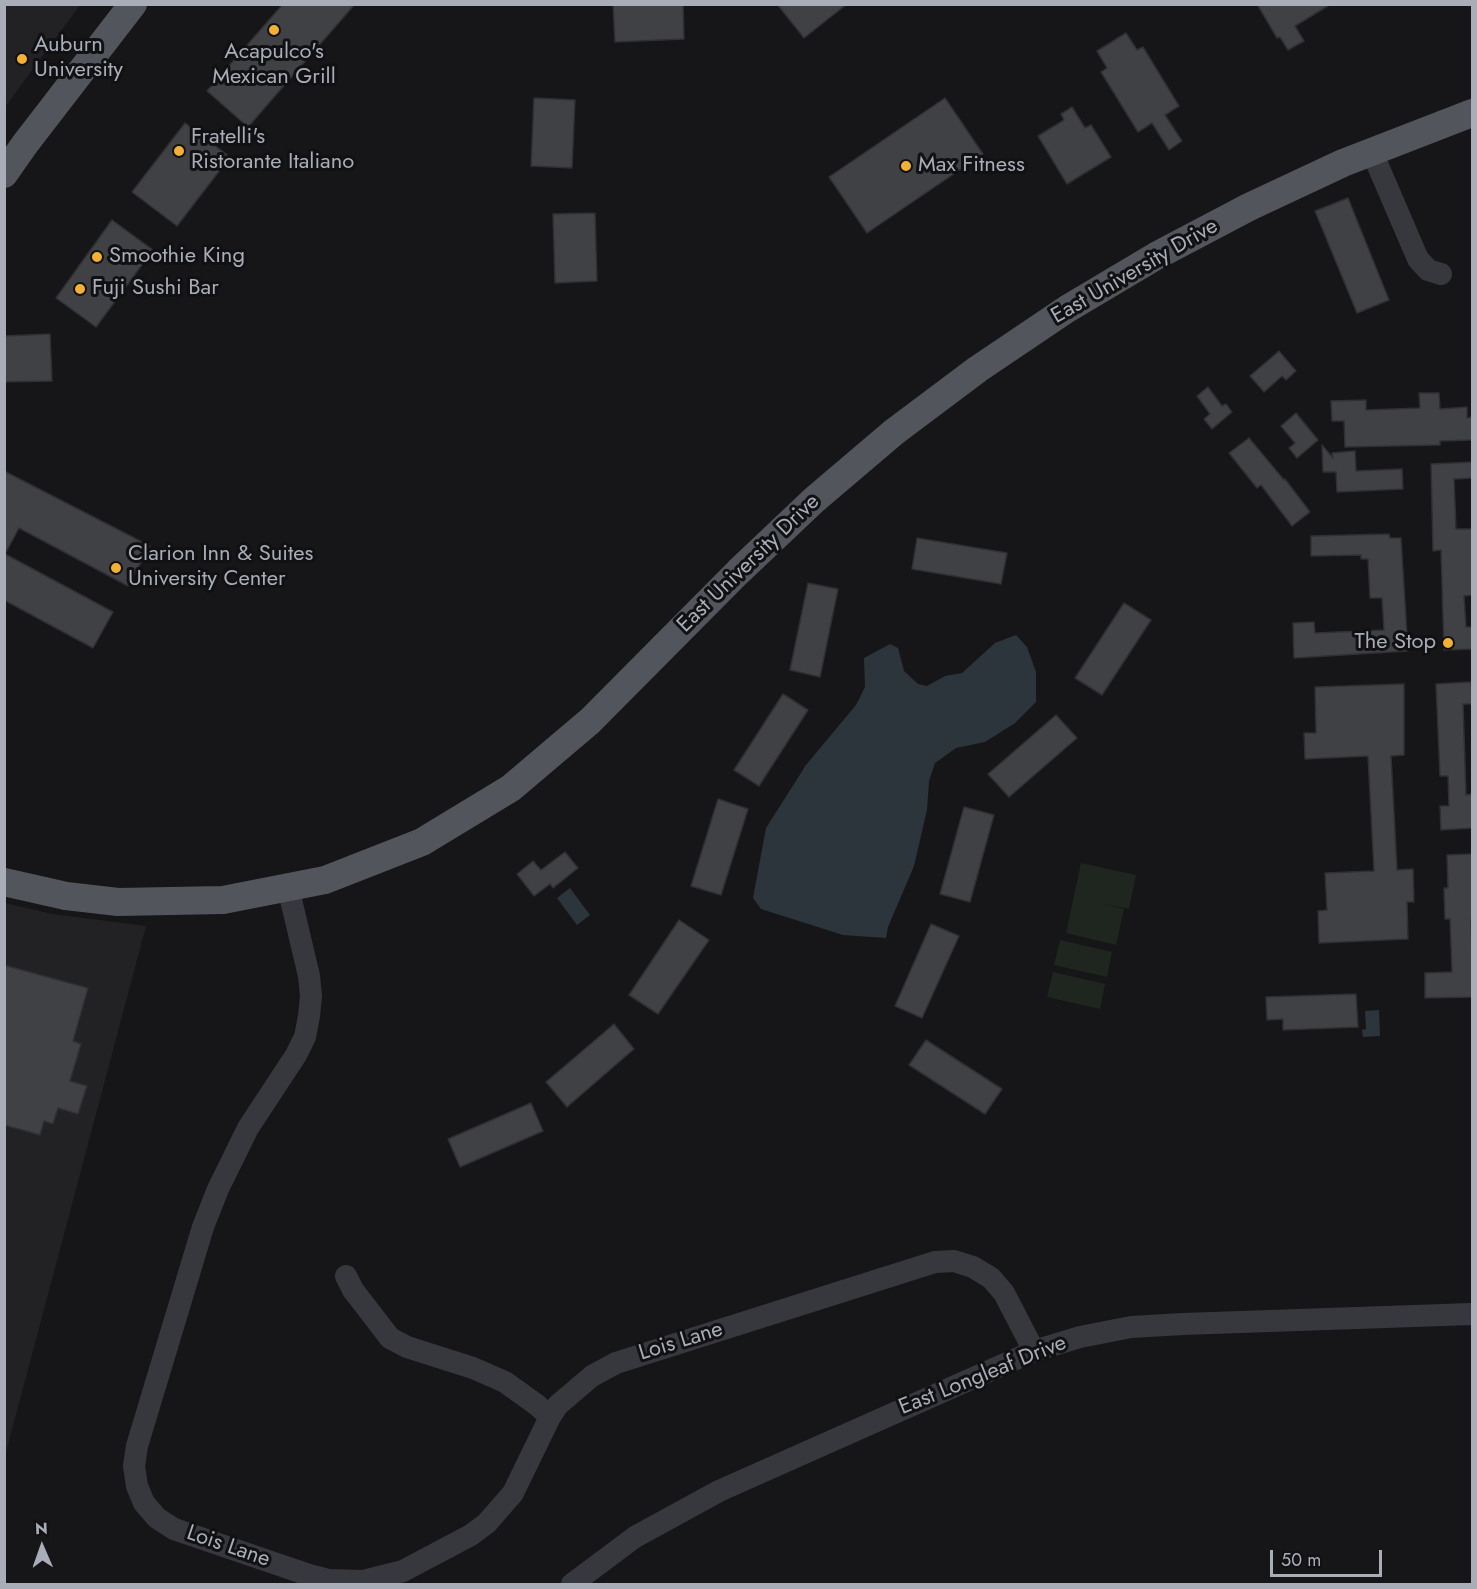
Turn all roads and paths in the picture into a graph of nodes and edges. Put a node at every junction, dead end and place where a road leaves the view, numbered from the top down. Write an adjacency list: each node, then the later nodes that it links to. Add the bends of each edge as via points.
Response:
1 (133, 4): 4 (main road)
2 (1473, 113): 3 (main road, East University Drive)
3 (1372, 152): 5 (street, via 1418,259 1428,270); 7 (main road, East University Drive, via 1249,207 1156,256 978,369 894,432 814,500 590,721 511,788 422,842 325,880)
4 (4, 174)
5 (1441, 274)
6 (4, 882): 7 (main road, East University Drive, via 66,896 118,902 223,900)
7 (288, 887): 11 (street, Lois Lane, via 309,976 305,1037 248,1128 203,1227 137,1446 134,1466 144,1503 156,1518 174,1528 309,1575 346,1582 384,1578 421,1563 487,1523 513,1493)
8 (346, 1276): 11 (street, via 390,1338 505,1382)
9 (1473, 1314): 10 (street, East Longleaf Drive, via 1131,1327)
10 (1034, 1351): 11 (street, Lois Lane, via 1004,1293 991,1278 954,1261 935,1262 616,1363 575,1389); 12 (street, East Longleaf Drive, via 711,1494 635,1537)
11 (550, 1417)
12 (572, 1584)

